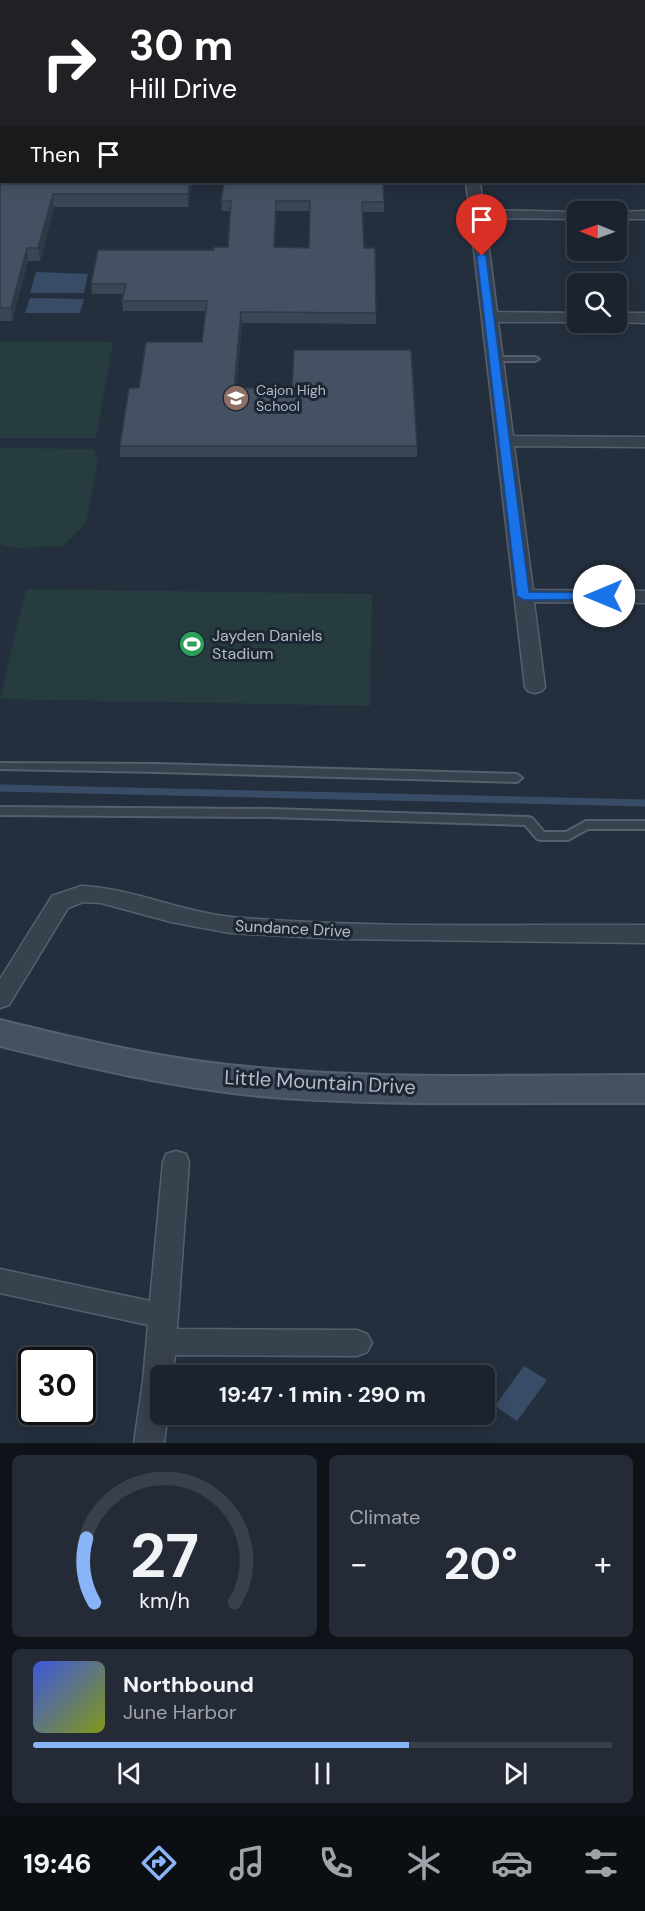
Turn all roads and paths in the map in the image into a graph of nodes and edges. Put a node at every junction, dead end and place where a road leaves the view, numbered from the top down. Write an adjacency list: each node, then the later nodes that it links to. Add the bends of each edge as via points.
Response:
1 (473, 183): 2 (street)
2 (477, 214): 3 (street); 6 (street)
3 (567, 215)
4 (627, 215): 5 (street)
5 (645, 215)
6 (489, 317): 7 (street); 11 (street)
7 (567, 318)
8 (627, 318): 9 (street)
9 (645, 318)
10 (535, 358): 11 (lane)
11 (494, 359): 12 (street)
12 (504, 441): 13 (street); 14 (street)
13 (645, 442)
14 (524, 596): 15 (street); 16 (street)
15 (645, 597)
16 (535, 687)
17 (0, 766): 18 (lane)
18 (518, 778)
19 (0, 811): 20 (lane, via 271,813 528,821 540,836 568,836 586,825)
20 (645, 825)
21 (645, 934): 22 (street, Sundance Drive, via 340,932 230,925 81,894 60,902)
22 (0, 999)
23 (0, 1033): 24 (main road, Little Mountain Drive, via 186,1073 259,1082 338,1087)
24 (645, 1089)
25 (176, 1162): 27 (street)
26 (0, 1281): 27 (street)
27 (162, 1329): 28 (street); 29 (street)
28 (357, 1343)
29 (149, 1443)

